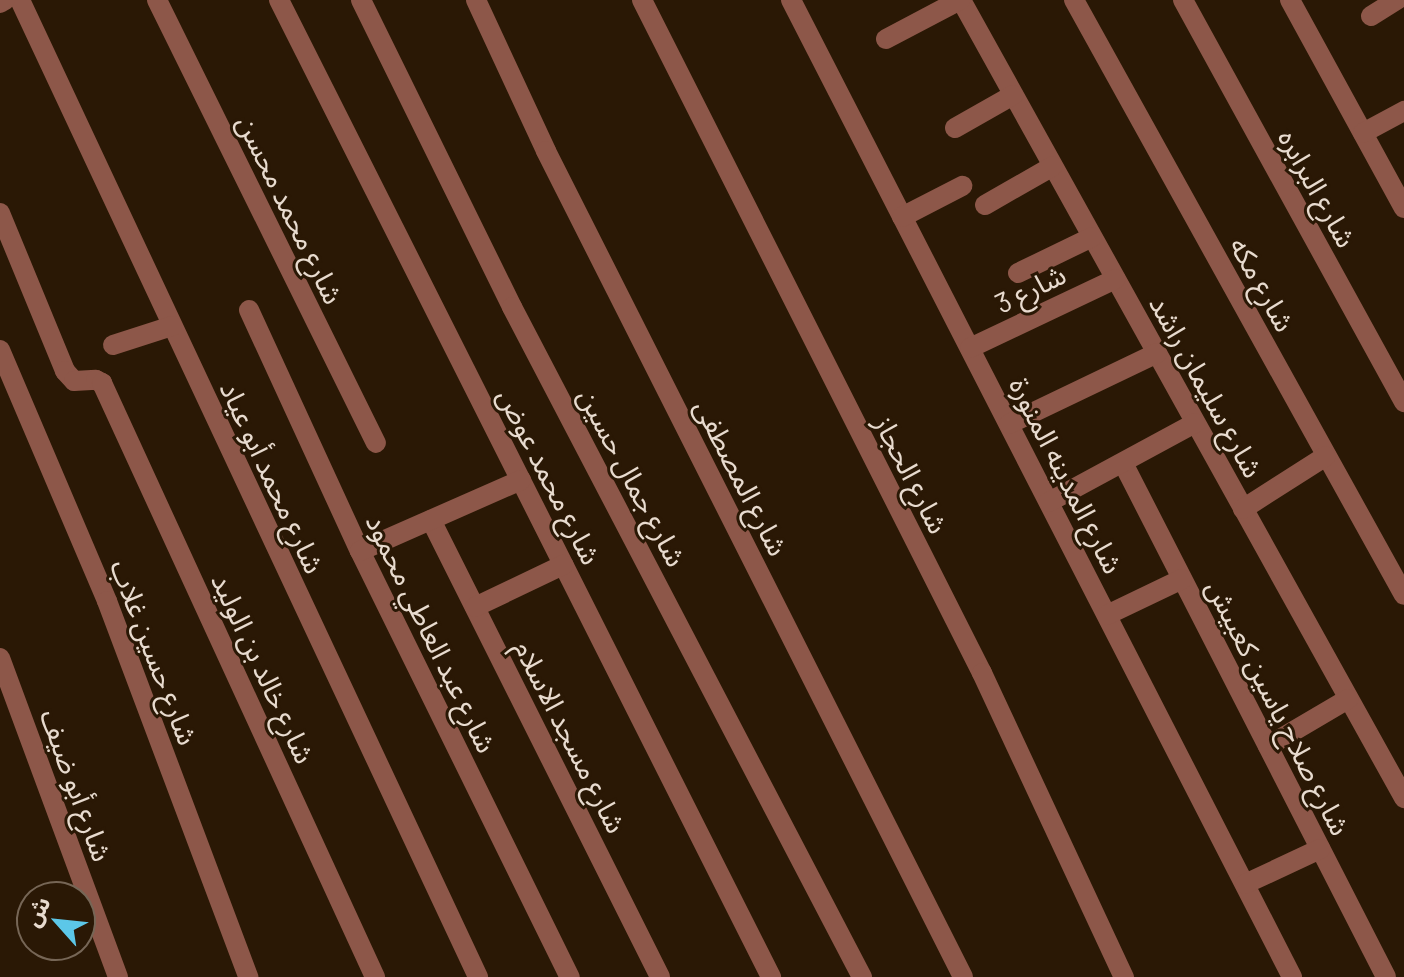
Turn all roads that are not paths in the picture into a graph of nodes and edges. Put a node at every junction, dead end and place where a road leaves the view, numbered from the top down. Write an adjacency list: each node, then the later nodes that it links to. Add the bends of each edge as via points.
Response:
1 (20, 0): 29 (street, شارع محمد أبو عياد)
2 (157, 0): 37 (street, شارع محمد محسن)
3 (279, 0): 40 (street, شارع محمد عوض)
4 (361, 0): 63 (street, شارع جمال حسين, via 512,307)
5 (476, 0): 64 (street, شارع المصطفى, via 546,151)
6 (642, 0): 65 (street, شارع الحجاز, via 982,673)
7 (791, 0): 24 (street, شارع المدينه المنورة)
8 (960, 0): 14 (street); 15 (street, شارع سليمان راشد)
9 (1074, 0): 38 (street, شارع مكه)
10 (1183, 0): 34 (street, شارع البرابره)
11 (1290, 0): 18 (street)
12 (1397, 0): 13 (street)
13 (1371, 16)
14 (886, 39)
15 (1013, 95): 17 (street); 19 (street, شارع سليمان راشد)
16 (1404, 111): 18 (street)
17 (955, 128)
18 (1363, 133): 22 (street)
19 (1053, 166): 21 (street); 25 (street, شارع سليمان راشد)
20 (962, 186): 24 (street)
21 (985, 205)
22 (1404, 208)
23 (0, 213): 58 (street, شارع خالد بن الوليد, via 65,371 74,381 102,383)
24 (902, 217): 31 (street, شارع المدينه المنورة)
25 (1092, 237): 26 (street); 27 (street, شارع سليمان راشد)
26 (1018, 273)
27 (1115, 279): 31 (street, شارع 3); 33 (street, شارع سليمان راشد)
28 (249, 310): 44 (street, شارع عبد العاطي محمود)
29 (172, 326): 30 (street); 59 (street, شارع محمد أبو عياد)
30 (113, 345)
31 (970, 348): 36 (street, شارع المدينه المنورة)
32 (0, 350): 57 (street, شارع حسين غلاب, via 107,601)
33 (1157, 353): 35 (street, شارع سليمان راشد); 36 (street)
34 (1404, 402)
35 (1195, 423): 39 (street); 42 (street, شارع سليمان راشد)
36 (1009, 424): 41 (street, شارع المدينه المنورة)
37 (376, 443)
38 (1326, 456): 42 (street); 47 (street, شارع مكه)
39 (1123, 463): 41 (street); 46 (street, شارع صلاح ياسين كعبيش)
40 (521, 480): 43 (street); 45 (street, شارع محمد عوض)
41 (1049, 502): 49 (street, شارع المدينه المنورة)
42 (1243, 509): 51 (street, شارع سليمان راشد)
43 (431, 520): 44 (street); 48 (street, شارع مسجد الاسلام)
44 (360, 551): 60 (street, شارع عبد العاطي محمود)
45 (563, 565): 48 (street); 62 (street, شارع محمد عوض)
46 (1182, 579): 49 (street); 52 (street, شارع صلاح ياسين كعبيش)
47 (1404, 595)
48 (475, 607): 61 (street, شارع مسجد الاسلام)
49 (1107, 615): 55 (street, شارع المدينه المنورة)
50 (0, 658): 56 (street, شارع أبو ضيف)
51 (1348, 699): 52 (street); 53 (street, شارع سليمان راشد)
52 (1268, 746): 54 (street, شارع صلاح ياسين كعبيش)
53 (1404, 798)
54 (1320, 849): 55 (street); 67 (street, شارع صلاح ياسين كعبيش)
55 (1245, 884): 66 (street, شارع المدينه المنورة)
56 (118, 977)
57 (248, 977)
58 (375, 977)
59 (478, 977)
60 (570, 977)
61 (660, 977)
62 (771, 977)
63 (862, 977)
64 (963, 977)
65 (1124, 977)
66 (1292, 977)
67 (1386, 977)

